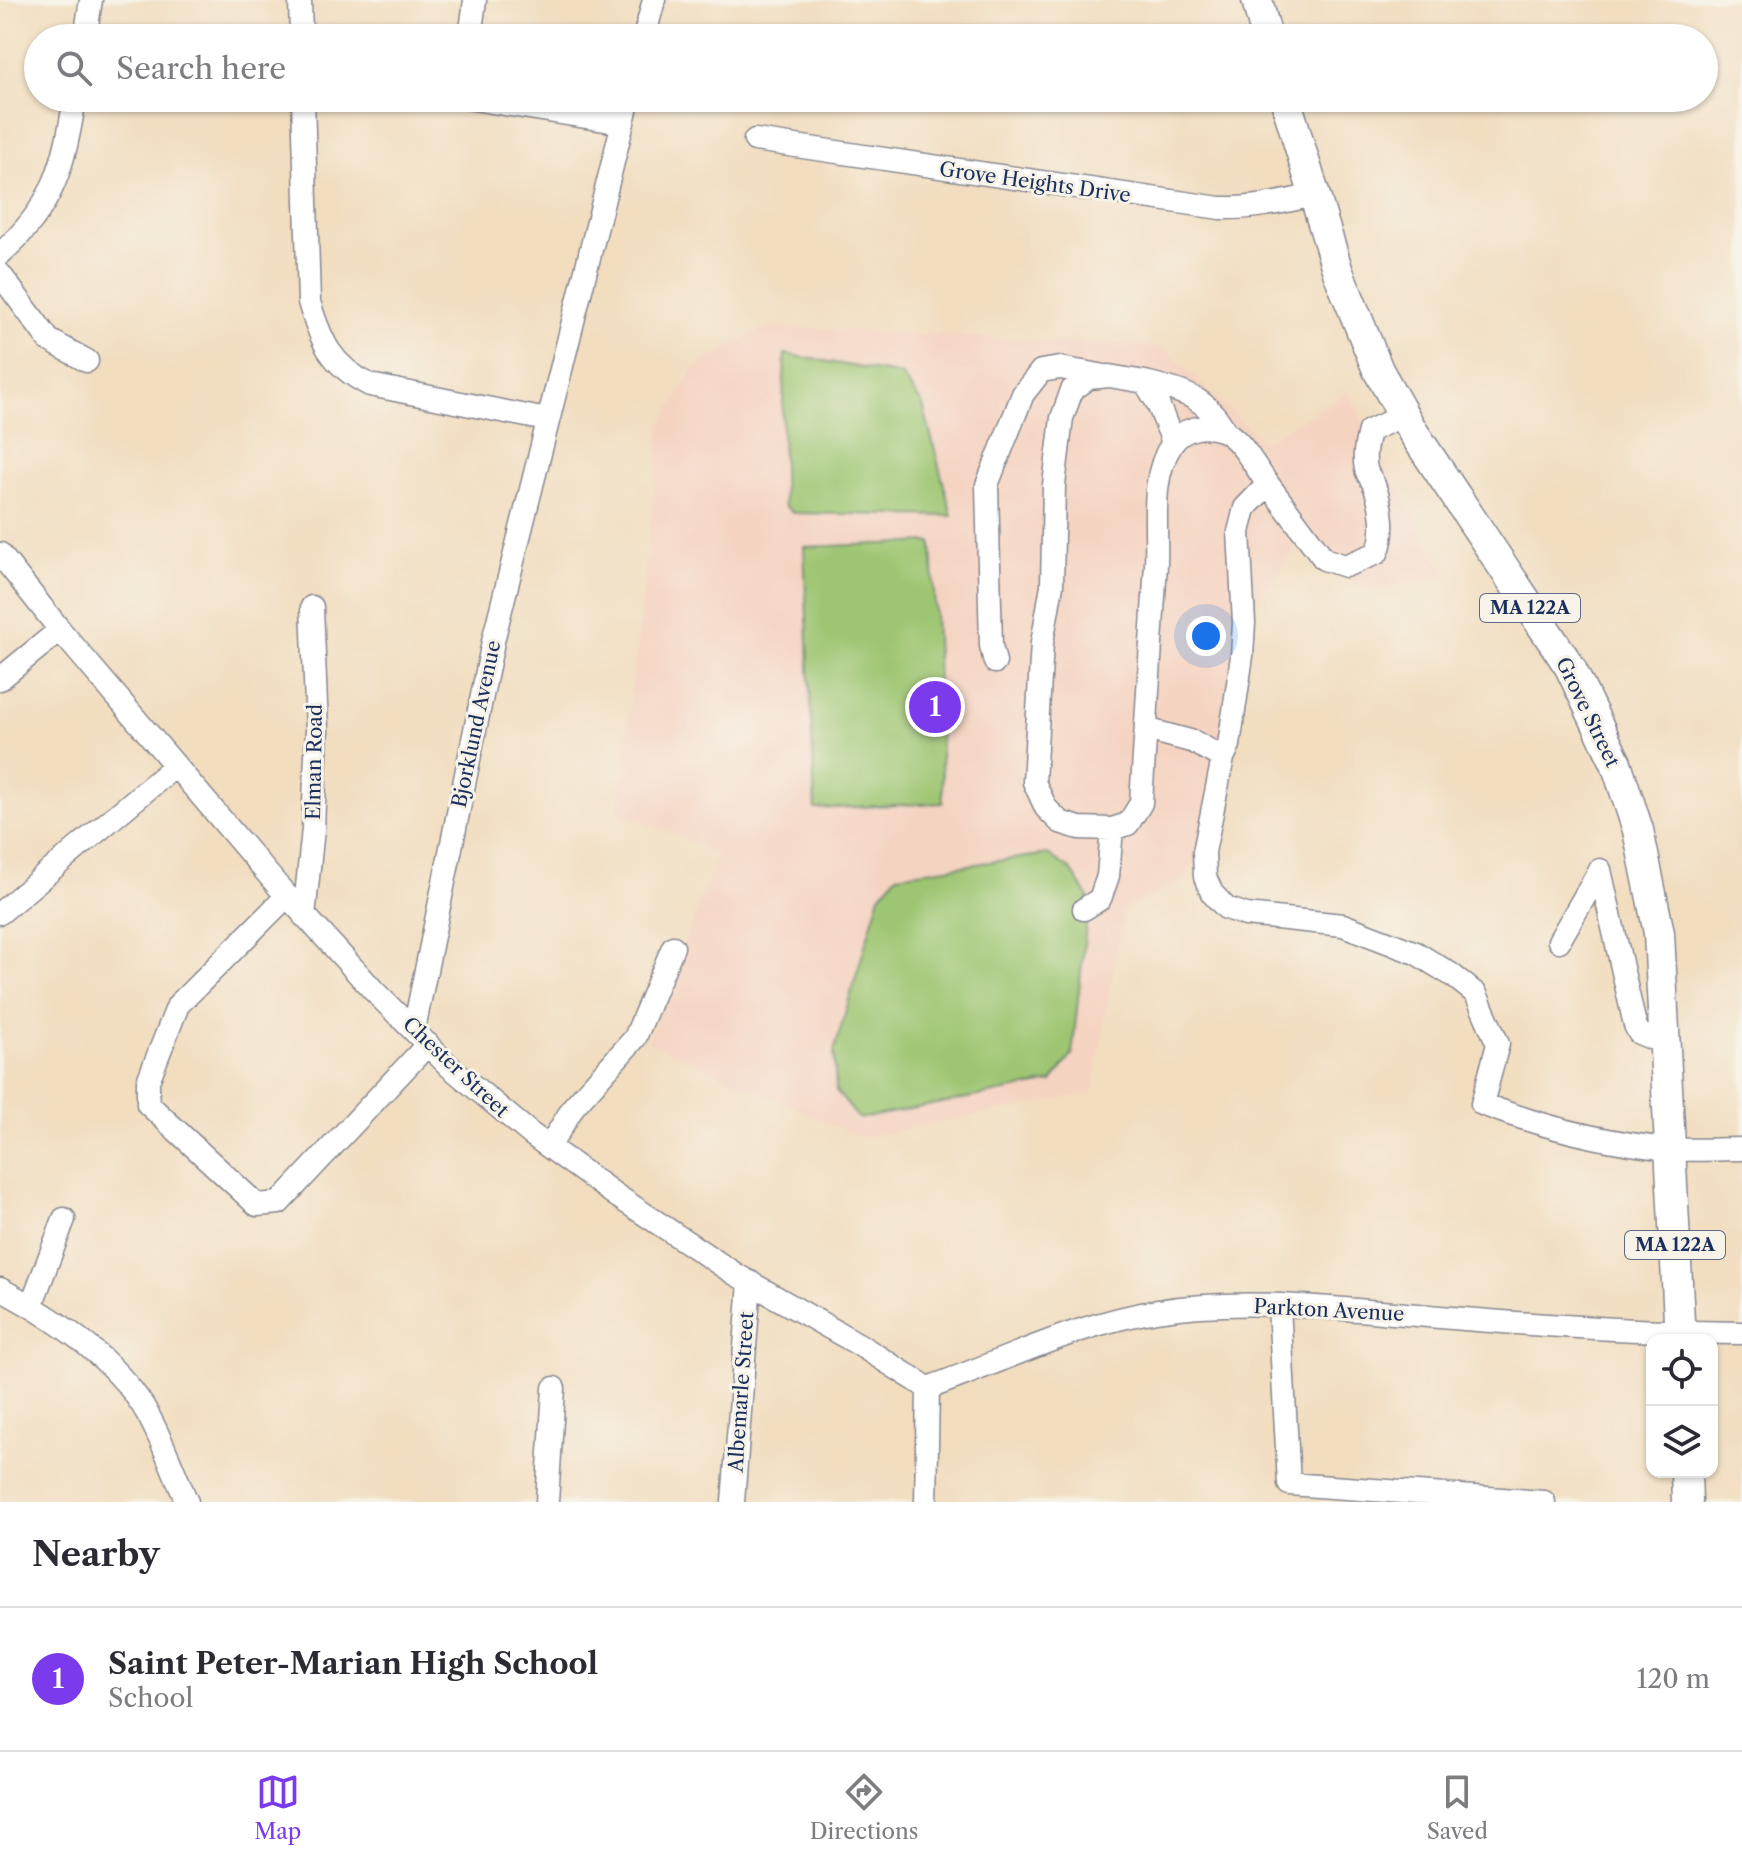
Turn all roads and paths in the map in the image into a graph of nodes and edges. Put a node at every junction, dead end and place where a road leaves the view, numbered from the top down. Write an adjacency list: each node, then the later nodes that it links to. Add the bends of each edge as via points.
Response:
1 (91, 0): 6 (street)
2 (300, 0): 7 (street)
3 (475, 0): 8 (street)
4 (654, 0): 9 (street)
5 (1257, 0): 10 (main road)
6 (87, 24)
7 (301, 24)
8 (472, 24)
9 (648, 24)
10 (1263, 24)
11 (73, 112): 19 (street, via 52,191 38,217)
12 (303, 112): 25 (street, via 309,302 327,350 346,372 370,385)
13 (554, 112): 16 (street)
14 (626, 112): 16 (street, Bjorklund Avenue)
15 (1289, 112): 18 (main road, Grove Street / MA 122A)
16 (623, 123): 25 (street, Bjorklund Avenue)
17 (755, 140): 18 (street, Grove Heights Drive, via 1220,208 1260,207)
18 (1314, 195): 24 (main road, Grove Street / MA 122A, via 1363,338)
19 (0, 254)
20 (0, 274): 21 (street, via 49,340)
21 (87, 361)
22 (1109, 376): 23 (street); 32 (street, via 1060,368 1041,371 1023,394 987,485); 37 (street, via 1089,378 1072,390 1062,418 1034,782 1046,808 1060,822)
23 (1145, 382): 26 (street, via 1199,400 1214,411); 27 (street)
24 (1404, 415): 28 (street, via 1369,431 1366,444 1366,472 1381,517 1383,540 1377,553 1345,566 1324,559); 45 (main road, Grove Street / MA 122A, via 1570,667 1616,763 1654,899)
25 (547, 420): 44 (street, Bjorklund Avenue, via 494,637)
26 (1225, 431): 27 (street, via 1205,426); 28 (street)
27 (1173, 442): 34 (street, via 1157,490)
28 (1268, 484): 35 (street, via 1245,508 1239,532 1242,656)
29 (0, 554): 31 (street, Chester Street)
30 (312, 607): 41 (street, Elman Road, via 317,729)
31 (60, 630): 33 (street); 36 (street, Chester Street)
32 (995, 662)
33 (0, 679)
34 (1146, 729): 35 (street, via 1194,742); 37 (street, via 1141,803 1128,824)
35 (1223, 758): 47 (street, via 1204,852 1205,877 1226,908 1246,915 1343,925 1416,953 1476,994 1490,1022 1498,1044 1482,1104 1594,1138)
36 (175, 766): 38 (street, Chester Street); 40 (street)
37 (1112, 829): 39 (street, via 1100,899)
38 (287, 896): 41 (street, Chester Street); 44 (street, via 178,1005 148,1081 148,1104 257,1205 279,1203)
39 (1084, 909)
40 (0, 913)
41 (304, 916): 44 (street, Chester Street)
42 (1559, 941): 45 (street, via 1600,870 1635,1025 1639,1033)
43 (673, 947): 46 (street, via 635,1038 574,1106)
44 (421, 1037): 46 (street, Chester Street)
45 (1666, 1044): 47 (main road, Grove Street / MA 122A)
46 (549, 1147): 50 (street, Chester Street)
47 (1670, 1149): 48 (street); 56 (main road, Grove Street / MA 122A)
48 (1742, 1149)
49 (64, 1219): 52 (street)
50 (750, 1282): 59 (street, Chester Street); 63 (street, Albemarle Street)
51 (0, 1289): 52 (street)
52 (31, 1306): 61 (street, via 128,1384 145,1409)
53 (1279, 1306): 55 (street, Parkton Avenue); 59 (street, Parkton Avenue, via 1191,1307 1121,1318); 65 (street, via 1289,1484)
54 (1742, 1333): 57 (street, Parkton Avenue)
55 (1653, 1334)
56 (1680, 1334)
57 (1718, 1334)
58 (554, 1388): 62 (street)
59 (928, 1388): 64 (street)
60 (1686, 1478): 66 (main road)
61 (187, 1502)
62 (547, 1502)
63 (733, 1502)
64 (926, 1502)
65 (1544, 1502)
66 (1687, 1502)

